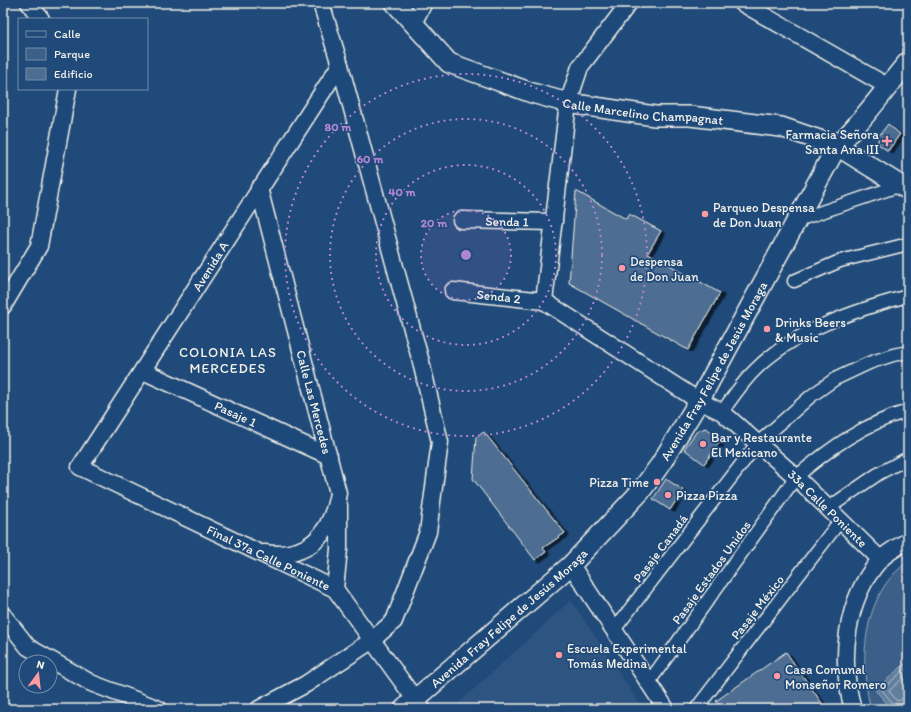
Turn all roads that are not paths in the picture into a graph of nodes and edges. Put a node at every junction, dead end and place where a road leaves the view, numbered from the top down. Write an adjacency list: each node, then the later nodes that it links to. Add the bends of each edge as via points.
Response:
1 (30, 3): 7 (street)
2 (321, 3): 10 (street)
3 (395, 3): 8 (street, Calle Marcelino Champagnat)
4 (424, 3): 8 (street)
5 (628, 3): 13 (street, via 580,67)
6 (742, 3): 11 (street)
7 (39, 18)
8 (413, 23): 13 (street, Calle Marcelino Champagnat, via 449,63)
9 (908, 62): 11 (street, Avenida Fray Felipe de Jesús Moraga)
10 (340, 65): 16 (street, Avenida A); 46 (street, via 421,362 440,442 428,532 394,621)
11 (887, 86): 14 (street, Avenida Fray Felipe de Jesús Moraga, via 858,126)
12 (68, 90): 25 (street, via 39,246)
13 (568, 103): 14 (street, Calle Marcelino Champagnat, via 655,116 690,116 781,127); 19 (street)
14 (837, 146): 15 (street, Calle Marcelino Champagnat); 18 (street, Avenida Fray Felipe de Jesús Moraga)
15 (904, 187): 18 (street)
16 (259, 188): 27 (street, Avenida A); 32 (street, Calle Las Mercedes)
17 (461, 220): 19 (street, Senda 1)
18 (795, 221): 28 (street, Avenida Fray Felipe de Jesús Moraga)
19 (554, 222): 24 (street)
20 (908, 244): 21 (street, via 840,261)
21 (794, 280)
22 (454, 291): 24 (street, Senda 2)
23 (908, 296): 30 (street, via 828,322 798,338 754,371)
24 (544, 301): 28 (street, 33a Calle Poniente)
25 (3, 306)
26 (908, 352): 31 (street, Pasaje Canadá, via 869,363 835,379 811,396)
27 (143, 371): 32 (street, Pasaje 1); 34 (street, Avenida A)
28 (699, 400): 30 (street, 33a Calle Poniente); 42 (street, Avenida Fray Felipe de Jesús Moraga, via 660,465 640,492)
29 (908, 411): 35 (street, Pasaje Estados Unidos, via 879,421 845,439)
30 (722, 412): 31 (street, 33a Calle Poniente)
31 (757, 444): 35 (street, 33a Calle Poniente); 45 (street, Pasaje Canadá)
32 (329, 456): 36 (street, Calle Las Mercedes)
33 (908, 458): 37 (street, via 878,474)
34 (80, 467): 40 (street, Final 37a Calle Poniente)
35 (796, 477): 37 (street, 33a Calle Poniente); 47 (street, Pasaje Estados Unidos)
36 (338, 493): 40 (street, Calle Las Mercedes, via 327,528 319,539 308,547 283,554); 43 (street, via 340,549)
37 (827, 509): 38 (street, 33a Calle Poniente)
38 (840, 521): 41 (street, 33a Calle Poniente); 52 (street, Pasaje México)
39 (908, 541): 41 (street)
40 (248, 549): 43 (street, Final 37a Calle Poniente)
41 (880, 559): 53 (street, via 862,588 847,636 846,671)
42 (571, 565): 45 (street); 48 (street, Avenida Fray Felipe de Jesús Moraga)
43 (335, 589): 46 (street, Final 37a Calle Poniente)
44 (3, 615): 49 (street, via 28,647 91,684)
45 (614, 630): 47 (street)
46 (371, 641): 48 (street, Final 37a Calle Poniente); 50 (street, via 306,684)
47 (649, 682): 51 (street)
48 (414, 706)
49 (159, 709)
50 (259, 709)
51 (666, 709)
52 (696, 709)
53 (853, 709)

